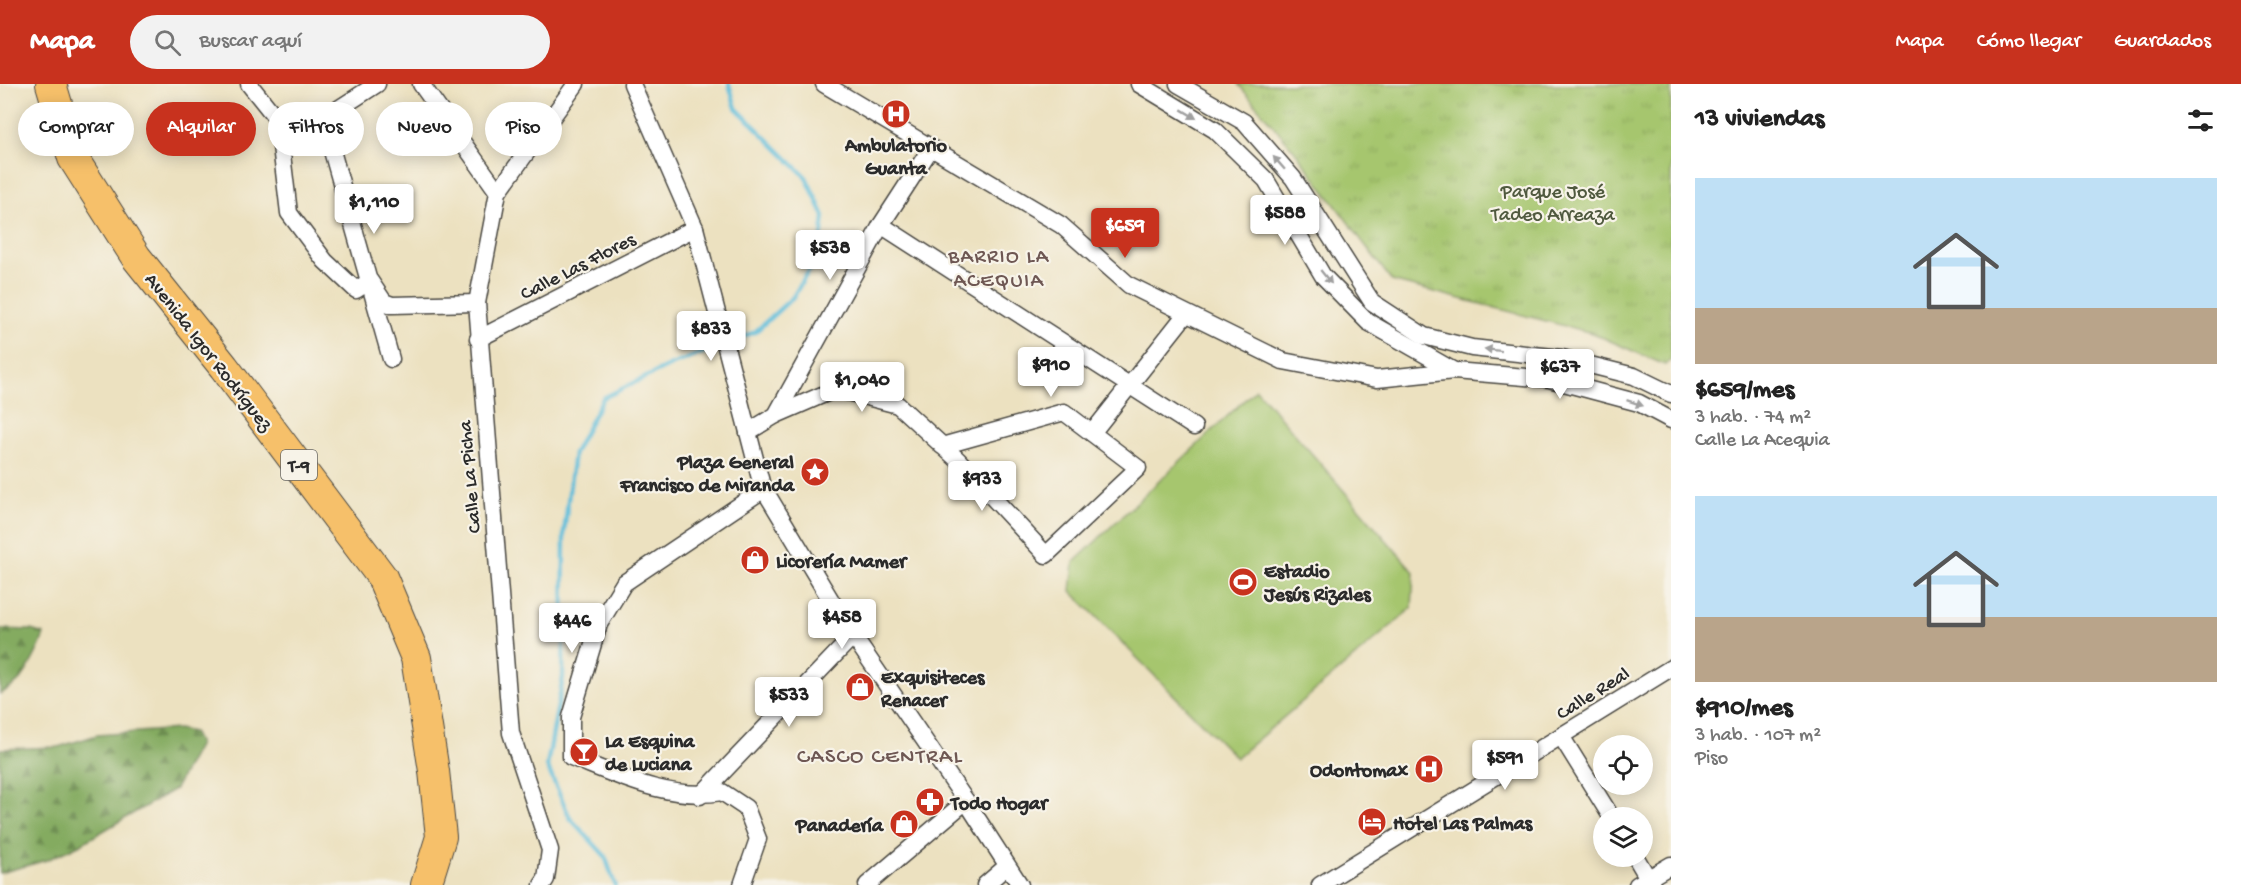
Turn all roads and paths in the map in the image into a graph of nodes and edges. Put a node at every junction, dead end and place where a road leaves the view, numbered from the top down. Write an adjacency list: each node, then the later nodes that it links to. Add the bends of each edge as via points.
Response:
1 (51, 84): 43 (highway, Avenida Igor Rodríguez / T-9, via 73,158 136,257 382,577 416,658 434,771 441,837)
2 (249, 84): 11 (street)
3 (376, 84): 10 (street)
4 (421, 84): 15 (street)
5 (576, 84): 15 (street, Calle La Picha)
6 (632, 84): 17 (street)
7 (824, 84): 12 (street)
8 (1138, 84): 23 (street, one-way to 23, via 1215,129 1266,180 1323,276 1368,322)
9 (1178, 84): 25 (street, one-way to 9, via 1634,376 1562,358 1472,348 1424,336 1372,302 1293,178 1244,123)
10 (349, 102)
11 (268, 108)
12 (932, 148): 16 (street); 20 (street, via 1061,225 1129,285)
13 (282, 156): 18 (street, via 289,213 325,261 356,290)
14 (334, 156): 18 (street)
15 (498, 192): 19 (street, Calle La Picha)
16 (881, 225): 24 (street); 26 (street)
17 (695, 228): 21 (street, Calle Las Flores); 29 (street)
18 (370, 281): 19 (street, via 384,302 392,305); 22 (street)
19 (477, 303): 21 (street, Calle La Picha)
20 (1186, 314): 23 (street, via 1283,361 1377,379); 24 (street)
21 (478, 339): 44 (street, Calle La Picha, via 511,733 549,850)
22 (391, 359)
23 (1454, 371): 27 (street, one-way to 27, via 1548,379 1639,403)
24 (1130, 385): 28 (street); 30 (street)
25 (1671, 394)
26 (776, 415): 29 (street); 31 (street, via 836,389 898,405)
27 (1671, 420)
28 (1194, 427)
29 (748, 432): 32 (street)
30 (1092, 433): 31 (street, via 1064,412); 31 (street, via 1138,468 1046,555)
31 (942, 446)
32 (764, 489): 33 (street); 36 (street, via 624,583 599,624 571,717 571,757 647,787)
33 (853, 636): 36 (street); 37 (street)
34 (1671, 668): 35 (street, Calle Real)
35 (1561, 736): 38 (street); 49 (street, Calle Real)
36 (700, 796): 45 (street, via 722,792 746,808 758,838)
37 (966, 801): 40 (street); 46 (street)
38 (1604, 807)
39 (1671, 865): 42 (street)
40 (1007, 866): 47 (street); 48 (street)
41 (1639, 867): 42 (street)
42 (1646, 883)
43 (426, 885)
44 (542, 885)
45 (742, 885)
46 (867, 885)
47 (985, 885)
48 (1020, 885)
49 (1320, 885)

